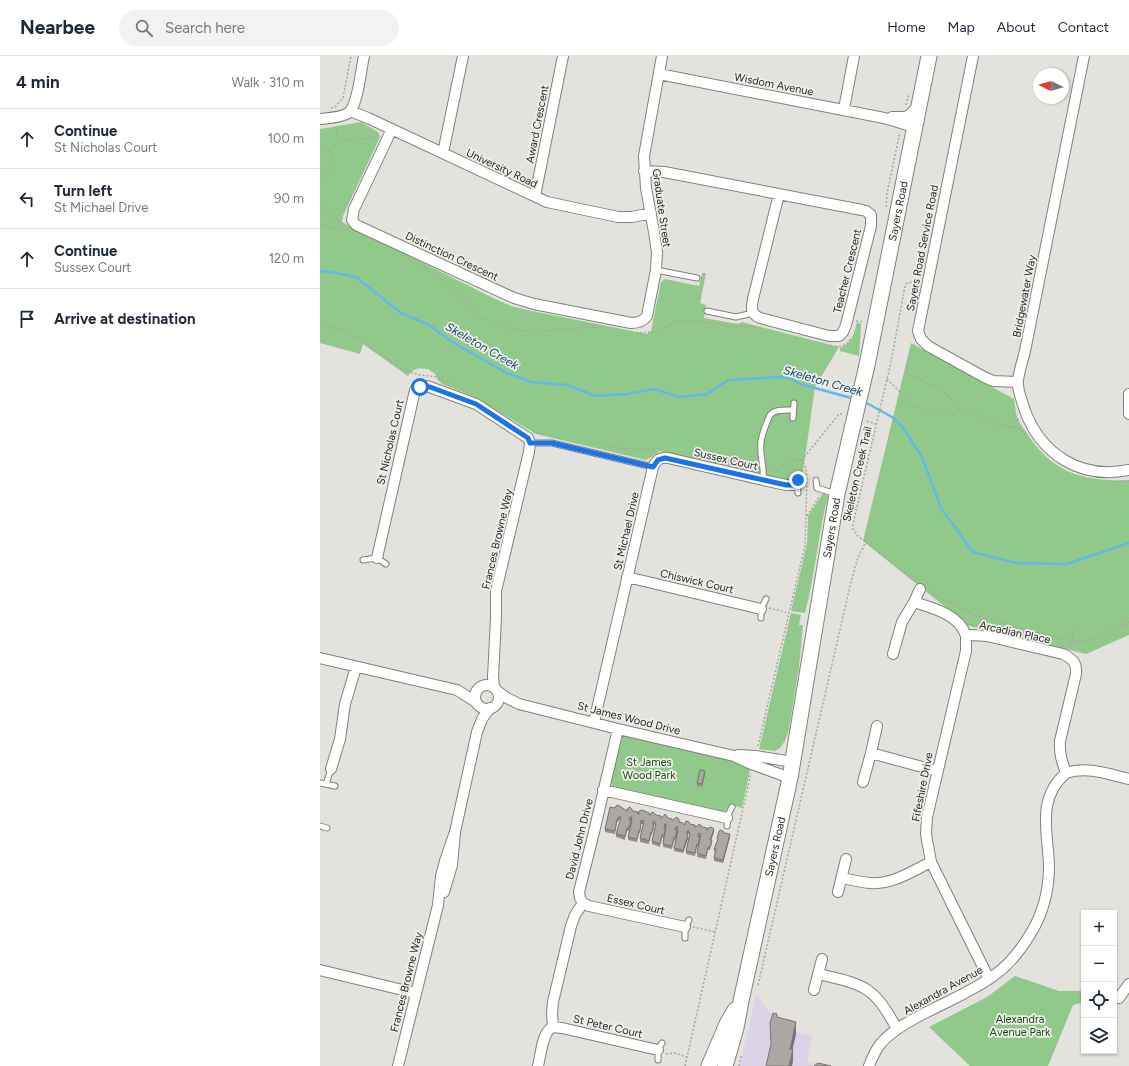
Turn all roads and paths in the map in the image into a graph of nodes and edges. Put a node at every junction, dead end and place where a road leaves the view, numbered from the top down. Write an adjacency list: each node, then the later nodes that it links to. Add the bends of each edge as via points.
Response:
1 (351, 56): 12 (path, via 343,98 335,106)
2 (364, 56): 14 (street)
3 (463, 56): 22 (street)
4 (563, 56): 26 (street, Award Crescent)
5 (662, 56): 10 (street, Graduate Street)
6 (854, 56): 13 (street)
7 (928, 56): 11 (main road, Sayers Road)
8 (973, 56): 32 (street, Sayers Road Service Road)
9 (1084, 56): 39 (street, Bridgewater Way)
10 (659, 74): 13 (street, Wisdom Avenue); 23 (street, Graduate Street, via 646,141)
11 (919, 105): 15 (street, Wisdom Avenue, via 905,118); 17 (main road, Sayers Road)
12 (326, 108)
13 (844, 109): 15 (street, Wisdom Avenue)
14 (350, 111): 16 (street, via 344,115); 18 (street, University Road)
15 (884, 118): 17 (street, Wisdom Avenue)
16 (320, 119)
17 (914, 127): 49 (main road, Sayers Road, bridge)
18 (392, 129): 19 (street, Distinction Crescent); 22 (street, University Road)
19 (387, 140): 21 (path, via 377,137 338,141); 35 (street, Distinction Crescent, via 354,209 352,220 356,225 514,298 631,323)
20 (320, 146): 21 (path)
21 (330, 151): 24 (path, via 334,166 328,175)
22 (443, 154): 26 (street, University Road)
23 (644, 171): 25 (street, Teacher Crescent, via 664,172); 28 (street, Graduate Street)
24 (320, 177)
25 (780, 194): 34 (street, via 753,299); 34 (street, Teacher Crescent, via 866,211 871,215 871,226 846,325 841,335 830,336 760,318)
26 (535, 196): 28 (street, University Road, via 553,204 618,217)
27 (320, 207): 29 (path)
28 (651, 213): 30 (street, Graduate Street, via 656,242)
29 (345, 225)
30 (656, 270): 31 (lane); 35 (street, Graduate Street, via 647,316)
31 (697, 278)
32 (928, 282): 37 (street, Sayers Road Service Road, via 918,331); 38 (path, Skeleton Creek Trail, via 907,283)
33 (708, 311): 34 (lane, via 736,317)
34 (753, 313)
35 (642, 321)
36 (320, 324): 40 (path, via 350,333 404,370 437,377)
37 (921, 339): 39 (street, via 928,346 993,381); 44 (path, via 911,351 906,372 942,390)
38 (887, 379): 44 (path, via 914,406 928,413 951,413); 48 (path, Skeleton Creek Trail)
39 (1017, 382): 54 (street, via 1034,430 1052,451 1078,467 1095,472)
40 (458, 387)
41 (1129, 394): 46 (street)
42 (794, 402): 43 (lane)
43 (792, 410): 47 (lane); 55 (lane, via 777,410 770,415 761,443)
44 (960, 410): 50 (path, via 972,412 998,425 1018,428)
45 (847, 414): 52 (path, via 839,414)
46 (1129, 414)
47 (793, 418)
48 (877, 422): 49 (path); 61 (path, Skeleton Creek Trail, via 853,524 855,532)
49 (857, 424): 60 (main road, Sayers Road)
50 (1028, 438)
51 (530, 443): 53 (lane, via 558,444); 62 (street, St Nicholas Court, via 528,438 476,404 427,386 415,390); 78 (street, Frances Browne Way, via 496,590)
52 (802, 460)
53 (653, 467): 55 (street, Sussex Court, via 658,460 668,458); 65 (street, St Michael Drive)
54 (1129, 470)
55 (763, 480): 59 (street, Sussex Court)
56 (816, 480): 60 (lane, via 817,488)
57 (1129, 481): 58 (path)
58 (1111, 482)
59 (798, 485)
60 (837, 494): 92 (main road, Sayers Road)
61 (866, 542): 66 (path, Skeleton Creek Trail); 120 (path, via 858,557 851,582)
62 (377, 558): 63 (lane); 64 (lane)
63 (363, 560)
64 (386, 564)
65 (627, 577): 69 (street, Chiswick Court); 86 (street, St Michael Drive)
66 (921, 587): 68 (street); 74 (path, Skeleton Creek Trail, via 978,616)
67 (766, 599): 69 (lane)
68 (914, 602): 73 (street, Arcadian Place, via 953,618 965,631); 75 (street, via 902,622)
69 (761, 611): 70 (path)
70 (789, 613)
71 (1129, 622): 74 (path, Skeleton Creek Trail, via 1094,639 1078,643)
72 (1074, 628): 74 (path)
73 (966, 636): 77 (street, Arcadian Place, via 987,636 1063,654); 94 (street, Fifeshire Drive, via 966,651)
74 (1072, 641): 77 (path)
75 (893, 654)
76 (320, 658): 79 (street)
77 (1071, 659): 95 (street, via 1076,667 1076,674 1060,741 1060,756)
78 (494, 665): 80 (street, Frances Browne Way, via 490,676); 81 (street, Frances Browne Way)
79 (356, 667): 82 (street); 93 (street)
80 (481, 686): 81 (street, via 489,685); 82 (street); 83 (street, via 476,692)
81 (495, 689): 84 (street, St James Wood Drive); 85 (street, via 498,699)
82 (458, 690): 83 (street)
83 (477, 703): 85 (street, via 483,708); 89 (street, Frances Browne Way)
84 (519, 704): 85 (street, St James Wood Drive); 86 (street, St James Wood Drive)
85 (491, 707): 89 (street, Frances Browne Way)
86 (594, 722): 88 (street, St James Wood Drive)
87 (876, 726): 90 (street)
88 (618, 729): 91 (street, St James Wood Drive); 102 (street, David John Drive)
89 (477, 732): 122 (street, Frances Browne Way, via 455,832 441,876 438,905)
90 (871, 753): 94 (street); 98 (street)
91 (734, 756): 92 (street, St James Wood Drive, via 756,756); 96 (street, St James Wood Drive)
92 (793, 762): 96 (main road, Sayers Road)
93 (331, 769): 100 (lane)
94 (937, 771): 108 (street, Fifeshire Drive, via 926,834)
95 (1066, 773): 97 (street, via 1087,769); 118 (street, Alexandra Avenue, via 1053,787 1047,805 1048,878 1040,912 1031,933 1015,956)
96 (790, 778): 124 (main road, Sayers Road)
97 (1129, 779)
98 (863, 782)
99 (320, 783): 100 (lane)
100 (326, 784): 101 (lane)
101 (335, 786)
102 (604, 790): 104 (street); 111 (street, David John Drive, via 578,892)
103 (732, 807): 104 (lane)
104 (727, 822)
105 (320, 826): 106 (lane)
106 (327, 828)
107 (846, 859): 109 (street)
108 (932, 862): 109 (street, via 896,879 881,883); 118 (street, Fifeshire Drive)
109 (842, 878): 110 (street)
110 (838, 892)
111 (583, 903): 112 (street, Essex Court); 125 (street, via 569,932 553,1002)
112 (686, 924): 113 (path); 114 (lane)
113 (716, 932)
114 (685, 938)
115 (822, 959): 117 (street)
116 (320, 970): 122 (street)
117 (818, 974): 121 (street); 126 (street, via 857,984 868,990 881,1003)
118 (989, 979): 126 (street, Alexandra Avenue)
119 (1129, 984): 123 (street)
120 (756, 990)
121 (814, 990)
122 (415, 993): 130 (street, Frances Browne Way)
123 (1119, 998)
124 (740, 1005): 132 (main road, Sayers Road, via 727,1024); 133 (main road, Sayers Road)
125 (554, 1027): 127 (street, St Peter Court); 131 (street, via 546,1033)
126 (897, 1030): 135 (street, Alexandra Avenue, via 882,1043)
127 (659, 1051): 129 (path)
128 (742, 1051): 134 (path)
129 (688, 1057)
130 (398, 1066)
131 (538, 1066)
132 (709, 1066)
133 (725, 1066)
134 (739, 1066)
135 (869, 1066)

